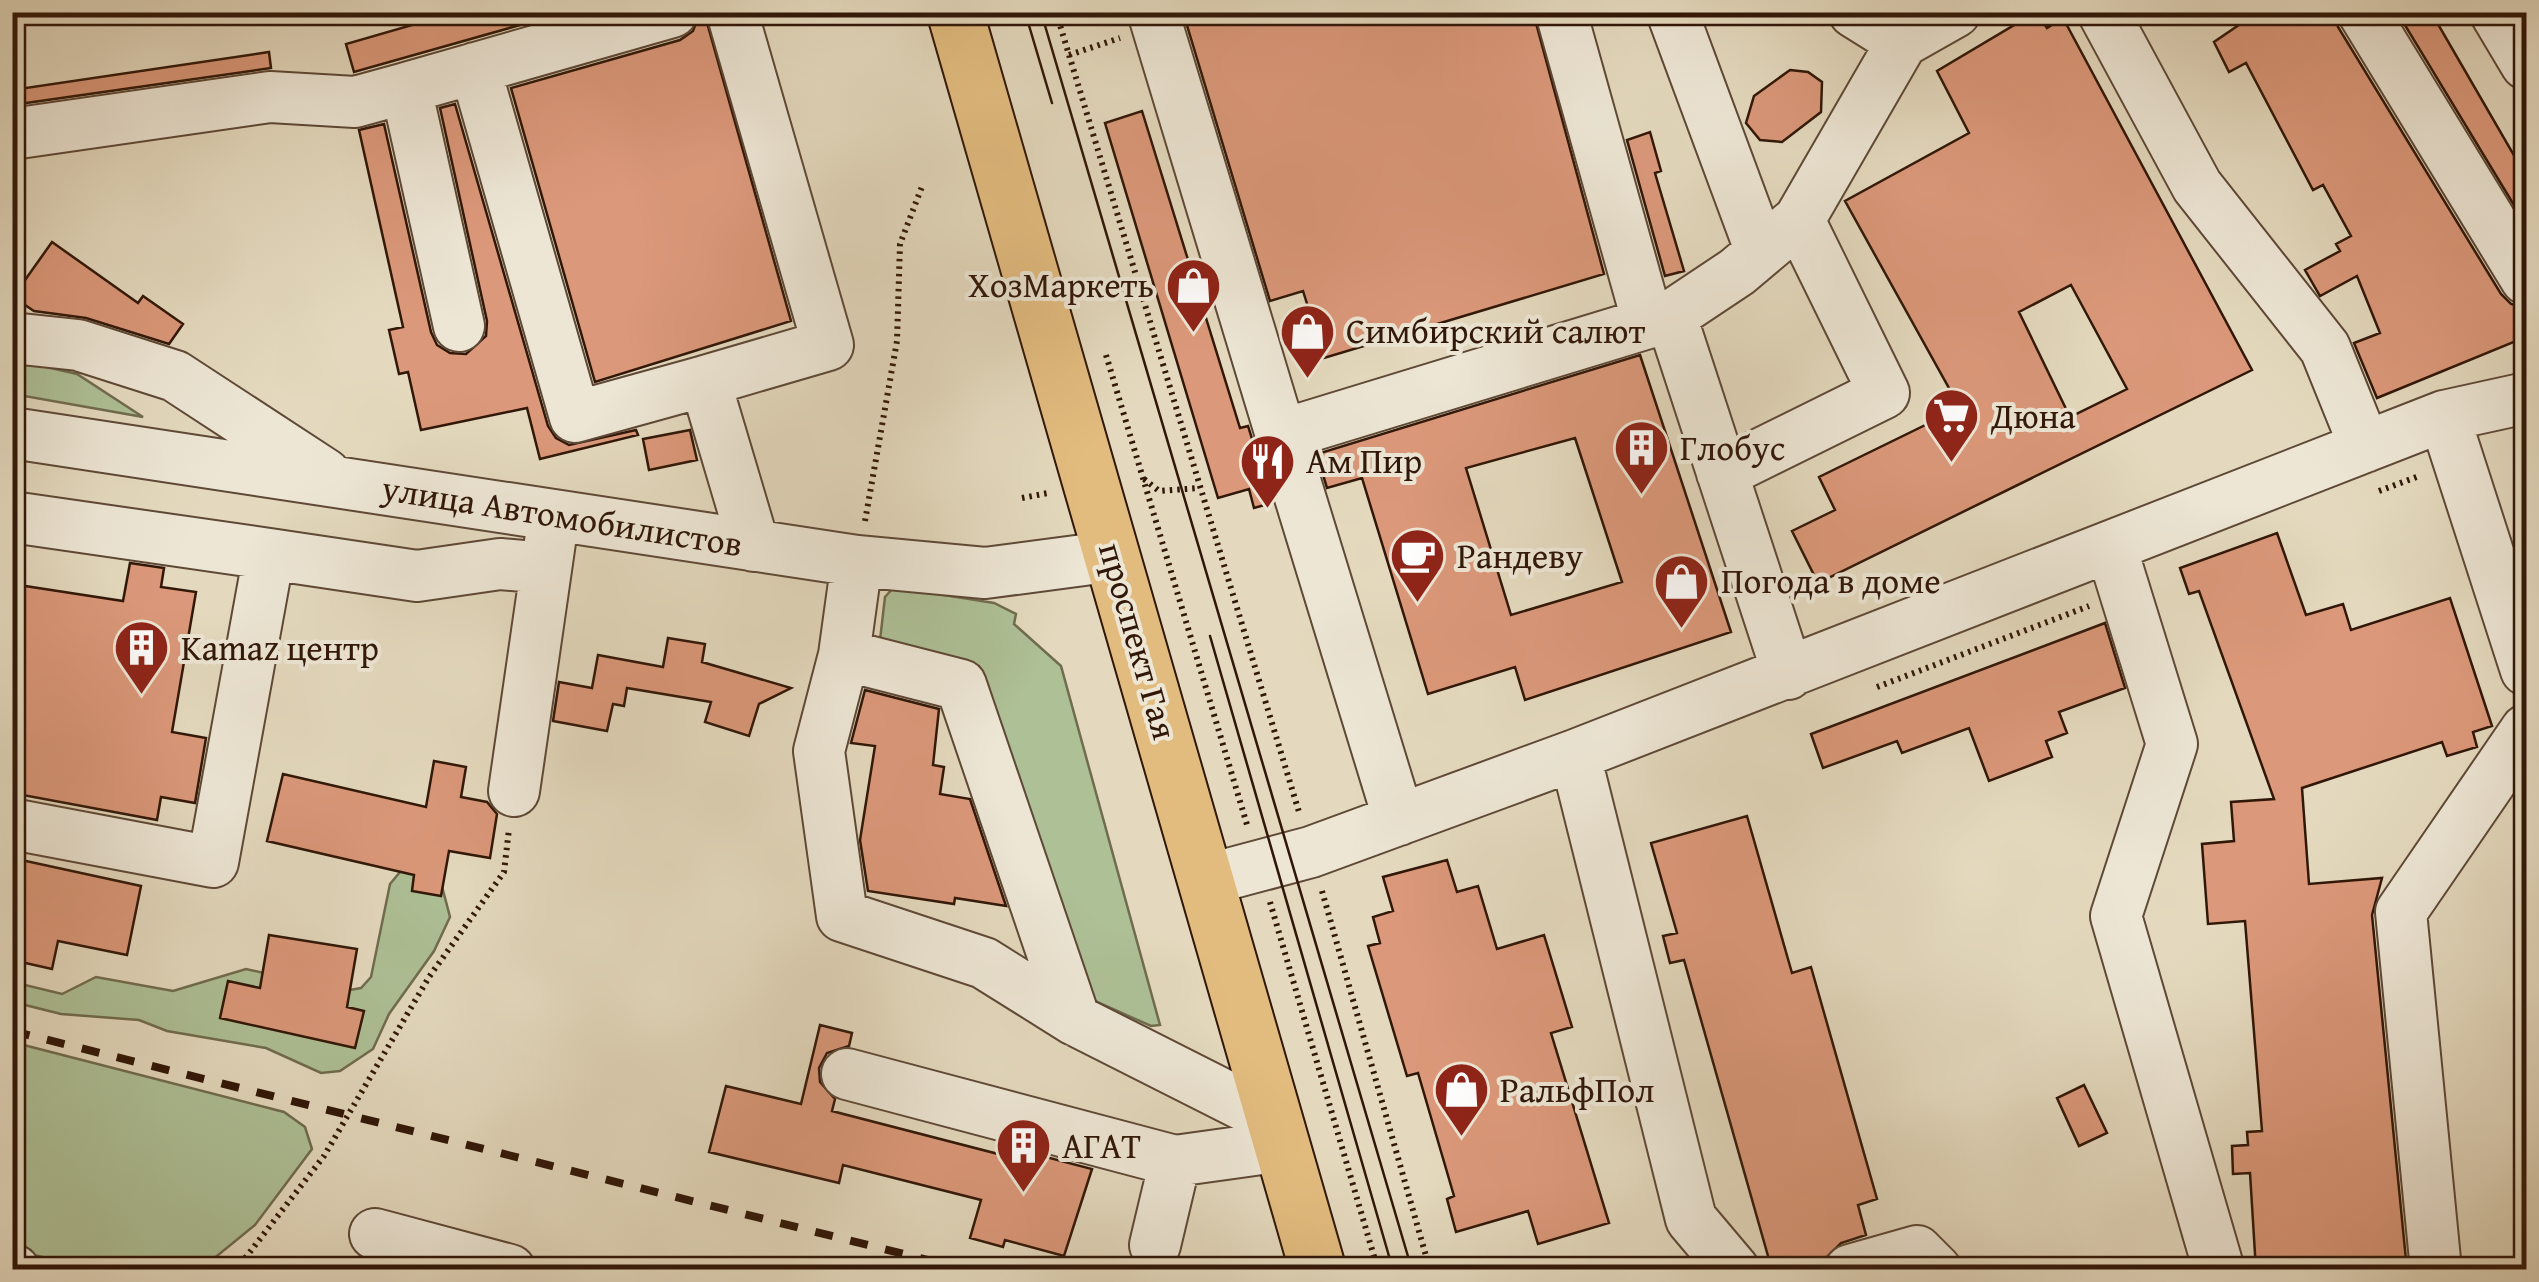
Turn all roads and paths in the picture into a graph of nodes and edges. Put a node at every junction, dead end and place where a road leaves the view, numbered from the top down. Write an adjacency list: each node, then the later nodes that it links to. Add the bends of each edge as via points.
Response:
1 (672, 12): 16 (street)
2 (732, 12): 27 (street, via 828,345)
3 (955, 12): 44 (main road, проспект Гая)
4 (1056, 12): 14 (path)
5 (1672, 12): 21 (street)
6 (1854, 12): 13 (street)
7 (1955, 12): 13 (street)
8 (2102, 12): 32 (street, via 2198,186 2325,348)
9 (2363, 12): 22 (street)
10 (2495, 12): 15 (street)
11 (1568, 15): 23 (street)
12 (1136, 25): 14 (path); 31 (street)
13 (1902, 42): 20 (street)
14 (1069, 54): 36 (path)
15 (2526, 64)
16 (475, 68): 17 (street); 27 (street, via 576,418)
17 (406, 88): 18 (street, via 355,102 270,97); 24 (street)
18 (12, 134)
19 (923, 184): 45 (path, via 900,244 897,342)
20 (1799, 220): 21 (street); 33 (street, via 1884,393)
21 (1761, 252): 23 (street)
22 (2526, 279)
23 (1660, 319): 31 (street); 33 (street)
24 (459, 326)
25 (12, 338): 35 (street, via 78,345 176,376)
26 (1106, 355): 34 (path)
27 (705, 381): 41 (street)
28 (2526, 398): 29 (street)
29 (2444, 416): 32 (street); 48 (street)
30 (12, 433): 35 (street, улица Автомобилистов)
31 (1280, 435): 53 (street)
32 (2365, 447): 42 (street)
33 (1722, 473): 49 (street)
34 (1144, 478): 36 (path, via 1160,491); 56 (path)
35 (337, 482): 39 (street, улица Автомобилистов)
36 (1200, 488): 55 (path)
37 (1048, 493): 38 (path)
38 (1022, 498)
39 (554, 515): 41 (street, улица Автомобилистов); 46 (street)
40 (12, 518): 43 (street)
41 (754, 546): 45 (street, улица Автомобилистов)
42 (2111, 547): 49 (street); 72 (street, via 2172,744 2116,916)
43 (269, 554): 46 (street, via 417,576 500,564); 54 (street, via 213,862)
44 (1114, 556): 45 (street, улица Автомобилистов, via 985,573); 57 (main road, проспект Гая)
45 (857, 562): 47 (street)
46 (545, 568): 52 (street)
47 (844, 655): 58 (street, via 962,684); 58 (street, via 820,752 842,916 984,962)
48 (2526, 670)
49 (1788, 674): 51 (street)
50 (2526, 730): 73 (street, via 2401,912)
51 (1576, 755): 53 (street); 69 (street, via 1691,1219)
52 (514, 791): 64 (path, via 504,872 429,977 324,1156)
53 (1399, 820): 55 (street)
54 (12, 824)
55 (1311, 852): 56 (street); 68 (path)
56 (1260, 866): 57 (street); 67 (path)
57 (1206, 880): 60 (main road, проспект Гая)
58 (1075, 1020): 60 (street)
59 (847, 1074): 61 (street)
60 (1279, 1134): 61 (street); 66 (main road, проспект Гая)
61 (1176, 1161): 63 (street)
62 (376, 1234): 65 (street)
63 (1155, 1245)
64 (236, 1270)
65 (510, 1270)
66 (1318, 1270)
67 (1378, 1270)
68 (1430, 1270)
69 (1734, 1270)
70 (1850, 1270): 71 (street, via 1917,1251)
71 (1936, 1270)
72 (2219, 1270)
73 (2436, 1270)

